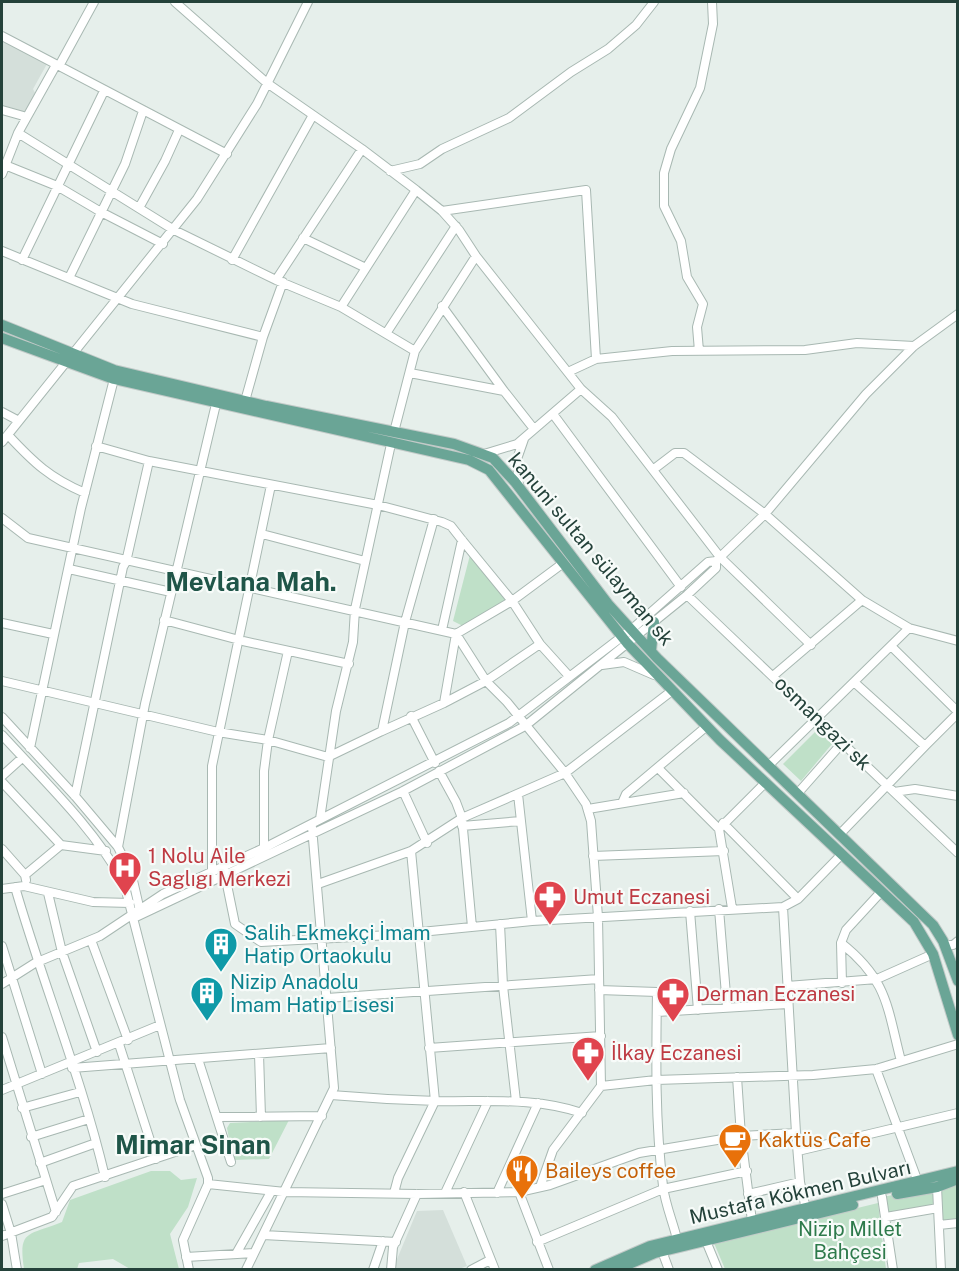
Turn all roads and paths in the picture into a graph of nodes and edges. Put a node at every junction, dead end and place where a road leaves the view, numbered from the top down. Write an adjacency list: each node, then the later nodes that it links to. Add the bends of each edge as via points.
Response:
1 (94, 2): 7 (street)
2 (175, 2): 8 (street)
3 (308, 2): 8 (street)
4 (654, 2): 20 (street, via 636,25 608,49 509,118 442,149 420,164)
5 (712, 2): 49 (street, via 713,24 700,88 664,172 664,206 681,241 687,277 703,304 697,327)
6 (2, 36): 7 (street)
7 (58, 65): 9 (street); 13 (street)
8 (267, 83): 12 (street); 17 (street)
9 (104, 91): 11 (street); 18 (street)
10 (2, 110): 13 (street)
11 (143, 111): 14 (street); 23 (street)
12 (313, 115): 16 (street); 35 (street)
13 (27, 117): 15 (street)
14 (179, 130): 17 (street); 25 (street)
15 (18, 133): 18 (street); 19 (street)
16 (362, 149): 20 (street); 30 (street)
17 (227, 154): 29 (street)
18 (69, 163): 22 (street); 23 (street)
19 (5, 165): 21 (street); 22 (street)
20 (390, 171): 24 (street)
21 (2, 174)
22 (57, 186): 27 (street); 34 (street)
23 (112, 190): 25 (street); 27 (street)
24 (416, 190): 26 (street); 36 (street)
25 (140, 208): 29 (street)
26 (442, 211): 28 (street); 51 (street, via 586,190)
27 (101, 212): 31 (street); 37 (street)
28 (456, 226): 33 (street); 44 (street)
29 (174, 230): 31 (street); 35 (street)
30 (303, 238): 36 (street); 38 (street)
31 (163, 244): 39 (street)
32 (2, 251): 34 (street)
33 (476, 256): 40 (street); 52 (street)
34 (22, 260): 37 (street)
35 (232, 260): 38 (street)
36 (366, 268): 41 (street)
37 (69, 278): 39 (street)
38 (279, 281): 41 (street); 45 (street)
39 (117, 298): 45 (street); 50 (street)
40 (442, 306): 48 (street); 56 (street)
41 (341, 307): 44 (street)
42 (957, 314): 47 (street)
43 (2, 325): 50 (main road, kanuni sultan sülayman sk)
44 (387, 332): 48 (street)
45 (263, 337): 57 (street)
46 (2, 338): 50 (main road)
47 (914, 346): 49 (street, via 857,343 795,350); 76 (street, via 866,394)
48 (415, 351): 53 (street)
49 (699, 351): 51 (street)
50 (69, 359): 54 (main road); 57 (main road, kanuni sultan sülayman sk); 61 (street)
51 (596, 359): 52 (street)
52 (568, 372): 55 (street)
53 (410, 373): 56 (street); 63 (street)
54 (114, 379): 58 (main road); 67 (street)
55 (581, 388): 60 (street); 70 (street, via 612,417)
56 (504, 391): 62 (street)
57 (245, 401): 63 (main road, kanuni sultan sülayman sk)
58 (216, 404): 66 (main road); 71 (street)
59 (2, 412): 61 (street)
60 (553, 414): 62 (street); 90 (street)
61 (19, 421): 64 (street)
62 (534, 429): 65 (street)
63 (394, 432): 68 (main road, kanuni sultan sülayman sk)
64 (5, 438): 74 (street, via 38,468)
65 (524, 438): 68 (street, via 509,448); 73 (street, via 516,470)
66 (391, 444): 75 (street); 85 (main road, via 469,460 489,470)
67 (96, 446): 69 (street); 74 (street)
68 (484, 454): 73 (main road, kanuni sultan sülayman sk, via 493,458)
69 (149, 461): 71 (street); 84 (street)
70 (654, 469): 76 (street, via 675,453 684,453); 82 (street)
71 (198, 471): 72 (street); 87 (street)
72 (271, 485): 75 (street); 79 (street)
73 (520, 489): 102 (main road, kanuni sultan sülayman sk, via 608,604)
74 (85, 493): 81 (street)
75 (378, 505): 78 (street); 83 (street)
76 (765, 514): 82 (street); 93 (street)
77 (2, 519): 81 (street, via 28,538)
78 (434, 519): 80 (street, via 451,526); 97 (street)
79 (262, 534): 83 (street); 89 (street)
80 (462, 540): 94 (street); 101 (street)
81 (74, 550): 84 (street); 86 (street)
82 (718, 559): 90 (street, via 708,562); 92 (street, via 716,568); 109 (street)
83 (365, 561): 95 (street)
84 (126, 562): 87 (street); 88 (street)
85 (562, 564): 94 (street); 105 (main road)
86 (69, 569): 88 (street); 103 (street)
87 (176, 571): 89 (street); 91 (street)
88 (121, 581): 91 (street); 124 (street)
89 (250, 586): 95 (street); 106 (street)
90 (681, 587): 102 (street)
91 (171, 592): 96 (street)
92 (687, 595): 98 (street); 116 (street, osmangazi sk)
93 (862, 600): 100 (street); 109 (street)
94 (512, 601): 104 (street); 108 (street)
95 (355, 609): 97 (street); 113 (street)
96 (164, 620): 106 (street); 126 (street)
97 (405, 622): 101 (street); 133 (street)
98 (654, 622): 102 (street); 112 (main road)
99 (2, 623): 103 (street)
100 (909, 628): 107 (street); 110 (street)
101 (442, 630): 104 (street)
102 (635, 632): 105 (street); 112 (main road, kanuni sultan sülayman sk)
103 (53, 634): 122 (street)
104 (456, 634): 119 (street); 123 (street)
105 (624, 639): 114 (street); 115 (street); 117 (main road)
106 (239, 640): 111 (street); 134 (street)
107 (957, 641)
108 (540, 644): 115 (street); 119 (street)
109 (812, 645): 116 (street)
110 (891, 646): 120 (street); 125 (street)
111 (288, 651): 113 (street); 136 (street)
112 (651, 651): 142 (main road, kanuni sultan sülayman sk)
113 (348, 664): 140 (street)
114 (591, 670): 117 (street, via 607,663 624,662); 131 (street)
115 (568, 675): 129 (street)
116 (773, 675): 130 (street, osmangazi sk)
117 (663, 680): 121 (main road)
118 (2, 681): 122 (street)
119 (486, 681): 123 (street); 129 (street)
120 (854, 682): 130 (street); 138 (street)
121 (673, 690): 132 (main road); 145 (street)
122 (42, 691): 124 (street); 139 (street)
123 (444, 703): 127 (street)
124 (95, 704): 126 (street); 155 (street)
125 (957, 713): 138 (street)
126 (143, 715): 134 (street); 166 (street)
127 (411, 716): 133 (street); 143 (street)
128 (2, 717): 139 (street)
129 (517, 717): 131 (street); 143 (street)
130 (818, 718): 137 (street, osmangazi sk); 142 (street)
131 (525, 726): 143 (street); 145 (street)
132 (707, 726): 144 (street); 147 (main road)
133 (382, 730): 140 (street)
134 (218, 732): 136 (street); 176 (street, via 212,766)
135 (2, 735): 141 (street)
136 (268, 740): 140 (street); 167 (street)
137 (843, 742): 149 (street, osmangazi sk); 153 (street)
138 (925, 746): 149 (street)
139 (30, 748): 155 (street)
140 (328, 757): 161 (street)
141 (22, 758): 146 (street); 169 (street)
142 (769, 765): 153 (main road, kanuni sultan sülayman sk)
143 (437, 767): 150 (street); 160 (street); 161 (street)
144 (658, 768): 152 (street); 157 (street, via 626,794)
145 (565, 773): 154 (street); 158 (street)
146 (2, 776)
147 (766, 782): 162 (street); 173 (main road)
148 (2, 783): 165 (street)
149 (886, 784): 151 (street, osmangazi sk); 163 (street)
150 (403, 791): 161 (street); 164 (street)
151 (894, 792): 156 (street, via 915,789); 172 (street, osmangazi sk)
152 (684, 793): 157 (street); 162 (street)
153 (798, 793): 163 (main road, kanuni sultan sülayman sk)
154 (518, 794): 159 (street); 160 (street)
155 (75, 796): 166 (street)
156 (957, 796)
157 (622, 803): 158 (street)
158 (588, 809): 174 (street)
159 (521, 821): 160 (street); 191 (street)
160 (462, 822): 164 (street); 193 (street)
161 (315, 825): 167 (street); 175 (street); 178 (street)
162 (721, 826): 171 (street); 184 (street)
163 (840, 834): 199 (main road, kanuni sultan sülayman sk, via 933,925)
164 (427, 843): 170 (street)
165 (62, 845): 169 (street); 177 (street)
166 (118, 847): 188 (street, via 132,876)
167 (264, 848): 175 (street)
168 (2, 849): 177 (street)
169 (106, 851): 188 (street)
170 (411, 851): 178 (street); 194 (street)
171 (724, 851): 174 (street); 186 (street)
172 (957, 853)
173 (842, 854): 182 (main road); 184 (street)
174 (593, 856): 190 (street)
175 (224, 870): 176 (street); 188 (street); 195 (street, via 235,924 261,942)
176 (212, 873): 188 (street)
177 (25, 875): 179 (street)
178 (318, 884): 195 (street)
179 (27, 886): 180 (street); 183 (street)
180 (15, 887): 181 (street); 203 (street)
181 (2, 889)
182 (881, 892): 198 (street, via 846,930); 202 (main road, via 914,922)
183 (48, 893): 188 (street); 201 (street)
184 (798, 899): 185 (street)
185 (783, 907): 186 (street); 211 (street)
186 (732, 908): 187 (street)
187 (719, 909): 189 (street); 216 (street)
188 (135, 911): 196 (street); 219 (street)
189 (690, 911): 190 (street); 217 (street)
190 (598, 917): 191 (street); 206 (street)
191 (532, 921): 192 (street)
192 (500, 924): 193 (street); 210 (street)
193 (472, 927): 194 (street)
194 (419, 932): 195 (street); 213 (street)
195 (322, 938): 214 (street)
196 (91, 940): 201 (street); 223 (street)
197 (957, 941): 199 (street)
198 (841, 944): 204 (street); 208 (street)
199 (945, 945): 207 (main road, kanuni sultan sülayman sk)
200 (2, 946): 205 (street)
201 (62, 952): 203 (street); 229 (street)
202 (933, 954): 204 (street); 220 (main road)
203 (37, 962): 205 (street); 235 (street)
204 (877, 979): 208 (street); 232 (street)
205 (12, 980): 209 (street); 237 (street)
206 (599, 980): 210 (street); 212 (street)
207 (957, 981)
208 (842, 983): 211 (street)
209 (2, 984)
210 (503, 986): 213 (street); 224 (street)
211 (787, 986): 215 (street)
212 (599, 990): 218 (street, via 657,992); 221 (street)
213 (423, 991): 214 (street); 228 (street)
214 (327, 998): 227 (street)
215 (788, 1004): 216 (street); 238 (street)
216 (727, 1007): 217 (street)
217 (698, 1010): 218 (street)
218 (657, 1012): 240 (street)
219 (160, 1025): 223 (street); 233 (street)
220 (957, 1035)
221 (601, 1036): 224 (street); 242 (street)
222 (2, 1037): 241 (street)
223 (128, 1040): 225 (street)
224 (508, 1041): 228 (street); 248 (street)
225 (119, 1044): 229 (street); 234 (street)
226 (957, 1044): 232 (street)
227 (331, 1048): 230 (street); 245 (street)
228 (429, 1048): 246 (street)
229 (97, 1053): 235 (street)
230 (259, 1054): 231 (street); 255 (street)
231 (198, 1059): 233 (street); 254 (street)
232 (901, 1061): 236 (street)
233 (170, 1062): 234 (street); 262 (street)
234 (124, 1065): 235 (street); 265 (street)
235 (71, 1066): 237 (street); 244 (street)
236 (876, 1069): 238 (street); 257 (street)
237 (42, 1074): 241 (street)
238 (792, 1076): 239 (street); 258 (street)
239 (737, 1077): 240 (street); 259 (street)
240 (656, 1080): 242 (street); 263 (street)
241 (16, 1084): 243 (street); 250 (street)
242 (601, 1086): 251 (street)
243 (2, 1090)
244 (80, 1092): 250 (street); 256 (street)
245 (331, 1095): 246 (street); 253 (street)
246 (435, 1101): 247 (street); 283 (street)
247 (488, 1101): 248 (street); 284 (street)
248 (516, 1101): 249 (street)
249 (538, 1103): 251 (street); 285 (street)
250 (22, 1108): 260 (street)
251 (582, 1113): 277 (street, via 553,1150)
252 (957, 1113): 257 (street)
253 (322, 1116): 255 (street); 280 (street)
254 (217, 1117): 255 (street); 266 (street)
255 (261, 1117)
256 (89, 1119): 260 (street); 261 (street)
257 (897, 1127): 264 (street); 274 (street)
258 (796, 1133): 259 (street); 264 (street)
259 (741, 1136): 263 (street); 268 (street)
260 (31, 1137): 267 (street)
261 (96, 1143): 267 (street); 270 (street)
262 (196, 1145): 265 (street); 275 (street)
263 (659, 1150): 277 (street, via 624,1157); 278 (street)
264 (798, 1151): 273 (street)
265 (156, 1159): 270 (street)
266 (231, 1162)
267 (40, 1163): 272 (street)
268 (747, 1171): 278 (street); 288 (street)
269 (957, 1172): 274 (main road, Mustafa Kökmen Bulvarı)
270 (105, 1177): 293 (street, via 73,1186)
271 (957, 1179): 276 (main road, Mustafa Kökmen Bulvarı)
272 (46, 1180): 286 (street); 293 (street)
273 (800, 1182): 288 (street); 292 (street)
274 (918, 1182): 292 (main road, Mustafa Kökmen Bulvarı)
275 (208, 1184): 279 (street); 309 (street, via 183,1240)
276 (937, 1186): 289 (main road, Mustafa Kökmen Bulvarı); 291 (street)
277 (540, 1187): 282 (street)
278 (663, 1189): 301 (street); 305 (street)
279 (271, 1192): 280 (street); 308 (street)
280 (285, 1192): 283 (street); 299 (street)
281 (464, 1192): 284 (street); 285 (street); 310 (street)
282 (519, 1192): 285 (street); 305 (street)
283 (394, 1193): 287 (street)
284 (445, 1193): 287 (street)
285 (496, 1193)
286 (2, 1194)
287 (417, 1194): 304 (street)
288 (748, 1194): 295 (street)
289 (882, 1197): 294 (street); 303 (main road, Mustafa Kökmen Bulvarı)
290 (2, 1204): 298 (street)
291 (938, 1208): 294 (street); 297 (street)
292 (806, 1209): 295 (main road, Mustafa Kökmen Bulvarı)
293 (56, 1212): 298 (street)
294 (886, 1217): 323 (street)
295 (752, 1221): 301 (main road, Mustafa Kökmen Bulvarı)
296 (957, 1223): 297 (street)
297 (939, 1225): 324 (street)
298 (11, 1233): 300 (street); 311 (street)
299 (263, 1235): 302 (street); 307 (street)
300 (2, 1236)
301 (677, 1239): 306 (main road, Mustafa Kökmen Bulvarı)
302 (383, 1241): 304 (street); 314 (street)
303 (706, 1241): 306 (main road, Mustafa Kökmen Bulvarı); 322 (street)
304 (396, 1242): 315 (street)
305 (537, 1242): 318 (street)
306 (655, 1250): 319 (main road); 320 (main road); 321 (street)
307 (254, 1253): 308 (street); 313 (street)
308 (236, 1254): 309 (street)
309 (186, 1257): 312 (street)
310 (490, 1260): 316 (street); 317 (street)
311 (17, 1269)
312 (189, 1269)
313 (246, 1269)
314 (373, 1269)
315 (391, 1269)
316 (471, 1269)
317 (495, 1269)
318 (549, 1269)
319 (594, 1269)
320 (615, 1269)
321 (669, 1269)
322 (718, 1269)
323 (892, 1269)
324 (941, 1269)

